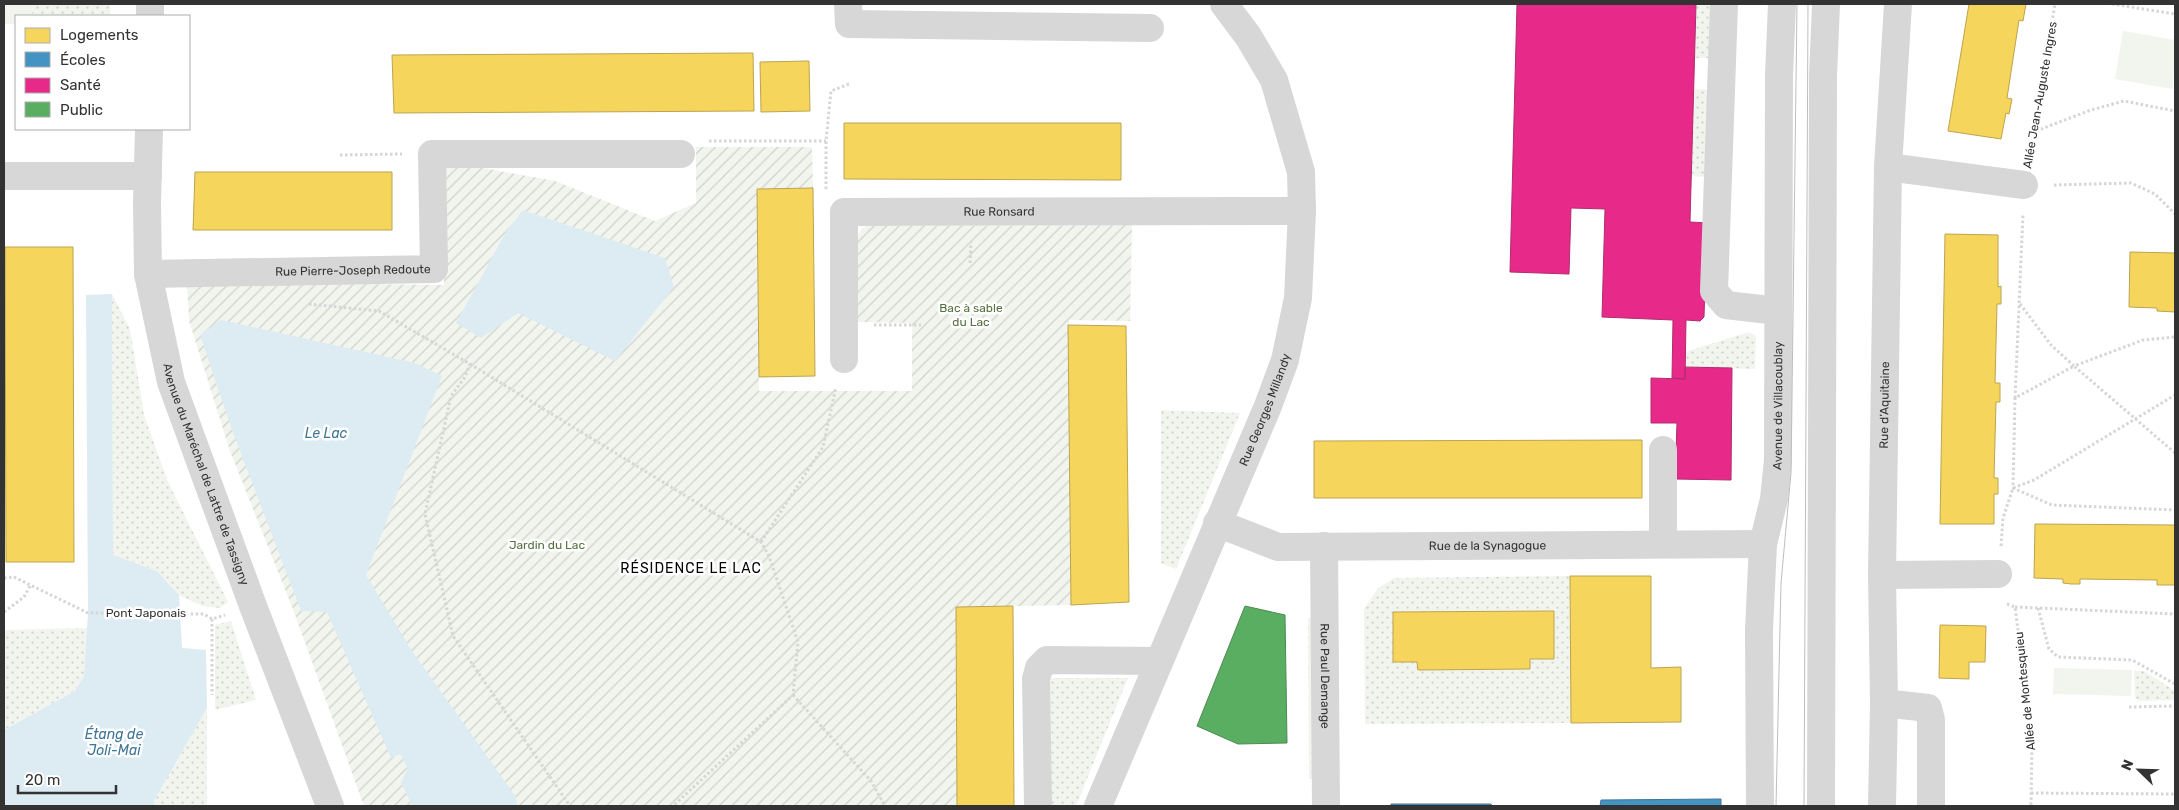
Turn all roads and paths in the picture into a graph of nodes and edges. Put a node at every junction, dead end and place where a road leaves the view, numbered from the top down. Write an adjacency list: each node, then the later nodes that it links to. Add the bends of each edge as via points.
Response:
1 (848, 4): 10 (street, via 849,24)
2 (1224, 4): 23 (street, Rue Georges Millandy, via 1274,80 1301,172)
3 (1724, 4): 29 (street, via 1714,291 1726,305)
4 (1782, 4): 29 (street, Avenue de Villacoublay)
5 (1826, 4): 75 (street)
6 (1898, 4): 19 (street, Rue d’Aquitaine)
7 (2055, 4): 14 (path, Allée Jean-Auguste Ingres)
8 (2112, 4): 9 (path)
9 (2175, 14)
10 (1150, 28)
11 (849, 84): 15 (path, via 831,91)
12 (2175, 112): 14 (path, via 2124,101)
13 (149, 130): 21 (street, Avenue du Maréchal de Lattre de Tassigny)
14 (2036, 131): 22 (path, Allée Jean-Auguste Ingres)
15 (826, 141): 17 (path, via 695,141); 24 (path, via 826,196)
16 (432, 154): 17 (street); 18 (path); 26 (street, Rue Pierre-Joseph Redoute, via 434,269)
17 (681, 154)
18 (340, 155)
19 (1888, 167): 22 (street); 49 (street, Rue d’Aquitaine)
20 (4, 176): 21 (street)
21 (148, 176): 26 (street, Avenue du Maréchal de Lattre de Tassigny)
22 (2024, 185): 25 (path, via 2131,183 2155,194); 28 (path, Allée Jean-Auguste Ingres)
23 (1302, 211): 24 (street, Rue Ronsard); 43 (street, Rue Georges Millandy, via 1298,298 1285,360)
24 (844, 212): 30 (street)
25 (2175, 214)
26 (148, 274): 67 (street, Avenue du Maréchal de Lattre de Tassigny, via 171,382)
27 (303, 303): 34 (path, via 379,311)
28 (2019, 303): 35 (path, via 2051,345); 37 (path, Allée Jean-Auguste Ingres)
29 (1778, 311): 46 (street, Avenue de Villacoublay, via 1778,460 1774,499)
30 (844, 325): 31 (path); 33 (street)
31 (921, 326)
32 (2175, 337): 35 (path, via 2144,340)
33 (844, 359): 44 (path, via 823,447)
34 (470, 364): 44 (path); 68 (path, via 465,378 451,396 428,496 427,524 453,636)
35 (2074, 366): 37 (path); 38 (path)
36 (2175, 395): 38 (path)
37 (2015, 398): 41 (path, Allée Jean-Auguste Ingres)
38 (2135, 419): 40 (path); 41 (path, via 2034,480)
39 (1663, 450): 45 (street)
40 (2175, 453)
41 (2013, 488): 42 (path, via 2052,505); 48 (path, via 2003,518)
42 (2175, 510)
43 (1218, 523): 47 (street, Rue de la Synagogue, via 1278,547); 58 (street, Rue Georges Millandy)
44 (761, 542): 61 (path, via 769,556 798,642)
45 (1663, 544): 46 (street, Rue de la Synagogue); 47 (street, Rue de la Synagogue)
46 (1763, 544): 74 (street, Avenue de Villacoublay)
47 (1324, 546): 73 (street, Rue Paul Demange)
48 (1998, 574): 49 (street); 52 (path, via 2000,597)
49 (1882, 575): 62 (street, Rue d’Aquitaine)
50 (4, 578): 51 (path, via 14,578)
51 (30, 586): 54 (path, via 24,597); 55 (path, Pont Japonais, via 88,613)
52 (2015, 607): 53 (path); 65 (path, Allée de Montesquieu, via 2032,740)
53 (2038, 608): 56 (path); 59 (path, via 2052,654 2064,658 2132,660)
54 (4, 612)
55 (204, 614)
56 (2175, 614)
57 (212, 619): 60 (path)
58 (1159, 661): 71 (street, via 1047,660 1039,668 1036,679); 72 (street, Rue Georges Millandy)
59 (2175, 684)
60 (212, 695)
61 (793, 695): 69 (path); 70 (path, via 871,781)
62 (1884, 703): 76 (street, Rue d’Aquitaine); 77 (street, via 1928,708 1931,720)
63 (2175, 706): 64 (path)
64 (2129, 707)
65 (2031, 793): 66 (path); 78 (path, Allée de Montesquieu)
66 (2175, 794)
67 (330, 806)
68 (570, 806)
69 (673, 806)
70 (885, 806)
71 (1038, 806)
72 (1098, 806)
73 (1326, 806)
74 (1760, 806)
75 (1821, 806)
76 (1882, 806)
77 (1931, 806)
78 (2031, 806)

